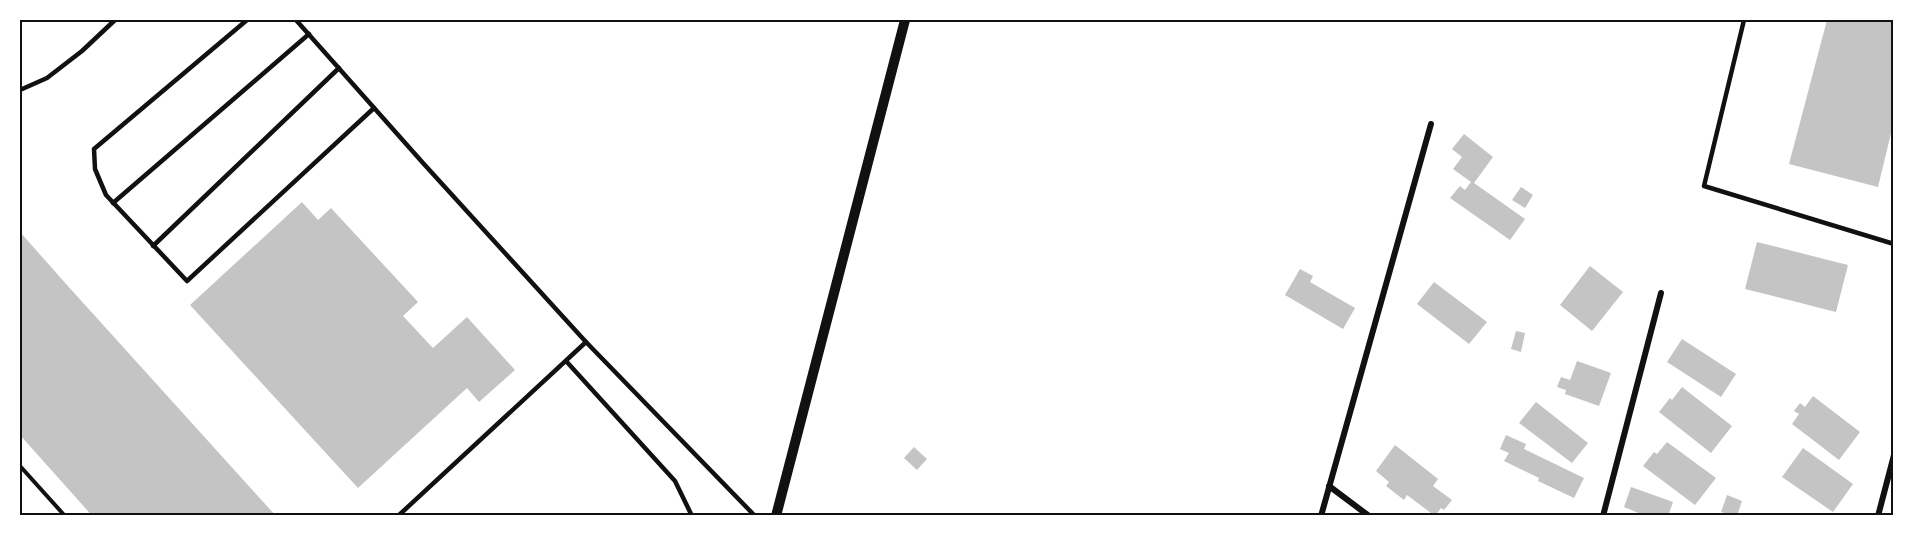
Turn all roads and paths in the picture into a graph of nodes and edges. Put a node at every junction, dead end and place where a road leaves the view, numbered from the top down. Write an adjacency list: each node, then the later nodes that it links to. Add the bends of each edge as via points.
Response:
1 (115, 20): 8 (lane, via 47,78)
2 (247, 20): 11 (lane, via 94,149 95,169)
3 (296, 20): 6 (lane)
4 (905, 20): 25 (street)
5 (1744, 20): 12 (lane, via 1704,186)
6 (309, 33): 7 (lane); 11 (lane)
7 (339, 68): 9 (lane); 13 (lane)
8 (20, 90)
9 (374, 108): 13 (lane, via 187,281); 15 (lane)
10 (1431, 124): 19 (street)
11 (112, 203): 13 (lane)
12 (1893, 244)
13 (153, 246)
14 (1661, 293): 28 (street)
15 (586, 342): 16 (lane); 24 (lane)
16 (566, 361): 20 (lane); 23 (lane, via 675,481)
17 (1893, 455): 29 (street)
18 (20, 466): 21 (path)
19 (1329, 486): 26 (street); 27 (street)
20 (405, 513): 22 (lane)
21 (65, 516)
22 (398, 516)
23 (692, 516)
24 (755, 516)
25 (777, 516)
26 (1321, 516)
27 (1369, 516)
28 (1603, 516)
29 (1878, 516)

